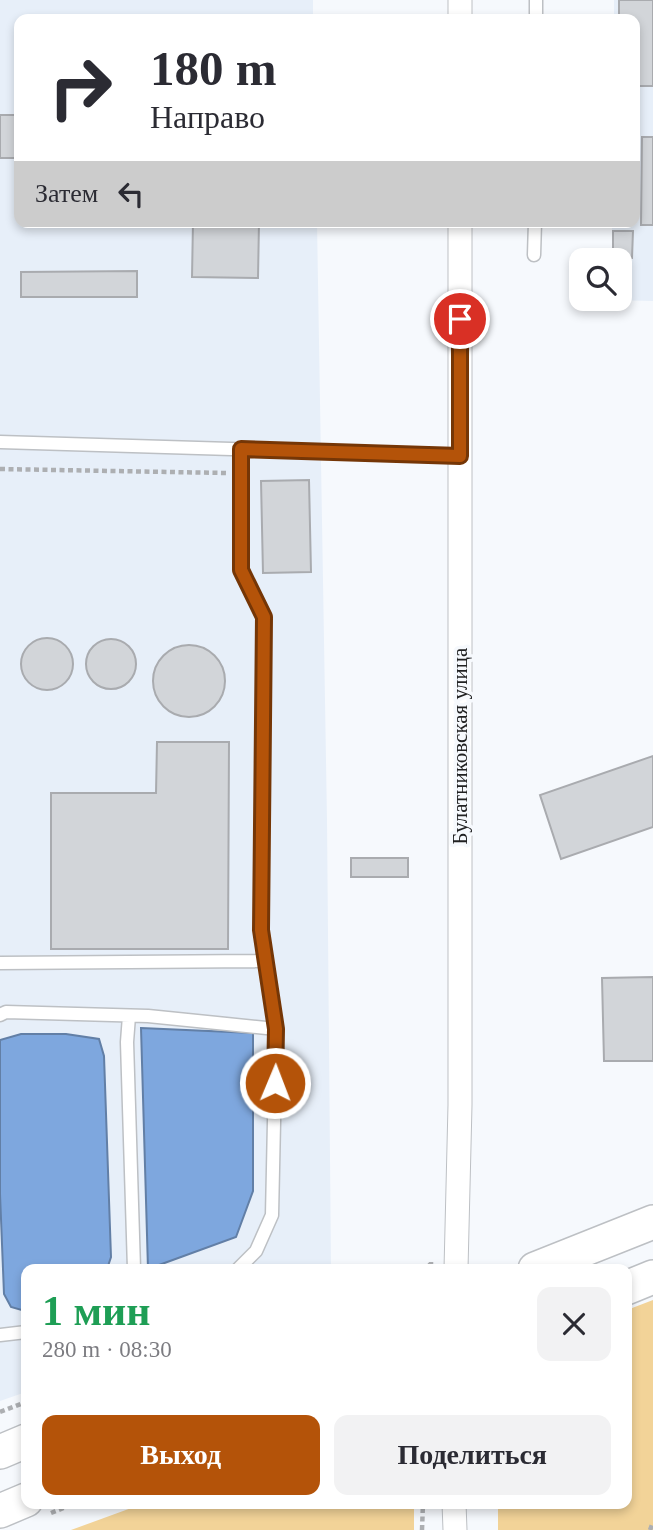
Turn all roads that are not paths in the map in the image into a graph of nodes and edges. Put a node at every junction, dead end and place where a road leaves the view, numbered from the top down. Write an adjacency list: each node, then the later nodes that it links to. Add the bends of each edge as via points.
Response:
1 (460, 228): 6 (street, Булатниковская улица)
2 (535, 228): 3 (lane)
3 (534, 255)
4 (0, 442): 5 (lane)
5 (241, 449): 6 (lane); 7 (lane, via 241,570 264,617 261,930)
6 (460, 456): 15 (street, Булатниковская улица)
7 (266, 961): 8 (lane); 11 (lane)
8 (0, 964)
9 (0, 1015): 10 (lane)
10 (129, 1016): 11 (lane); 13 (lane)
11 (276, 1029): 14 (lane, via 272,1215 256,1251)
12 (653, 1222): 16 (main road)
13 (134, 1264)
14 (242, 1264)
15 (456, 1264)
16 (548, 1264)
17 (653, 1277): 18 (main road)
18 (632, 1286)
19 (21, 1333): 20 (lane)
20 (0, 1335)
21 (21, 1443): 22 (main road)
22 (0, 1452)
23 (21, 1502): 25 (main road)
24 (454, 1509): 26 (street)
25 (0, 1511)
26 (455, 1530)

